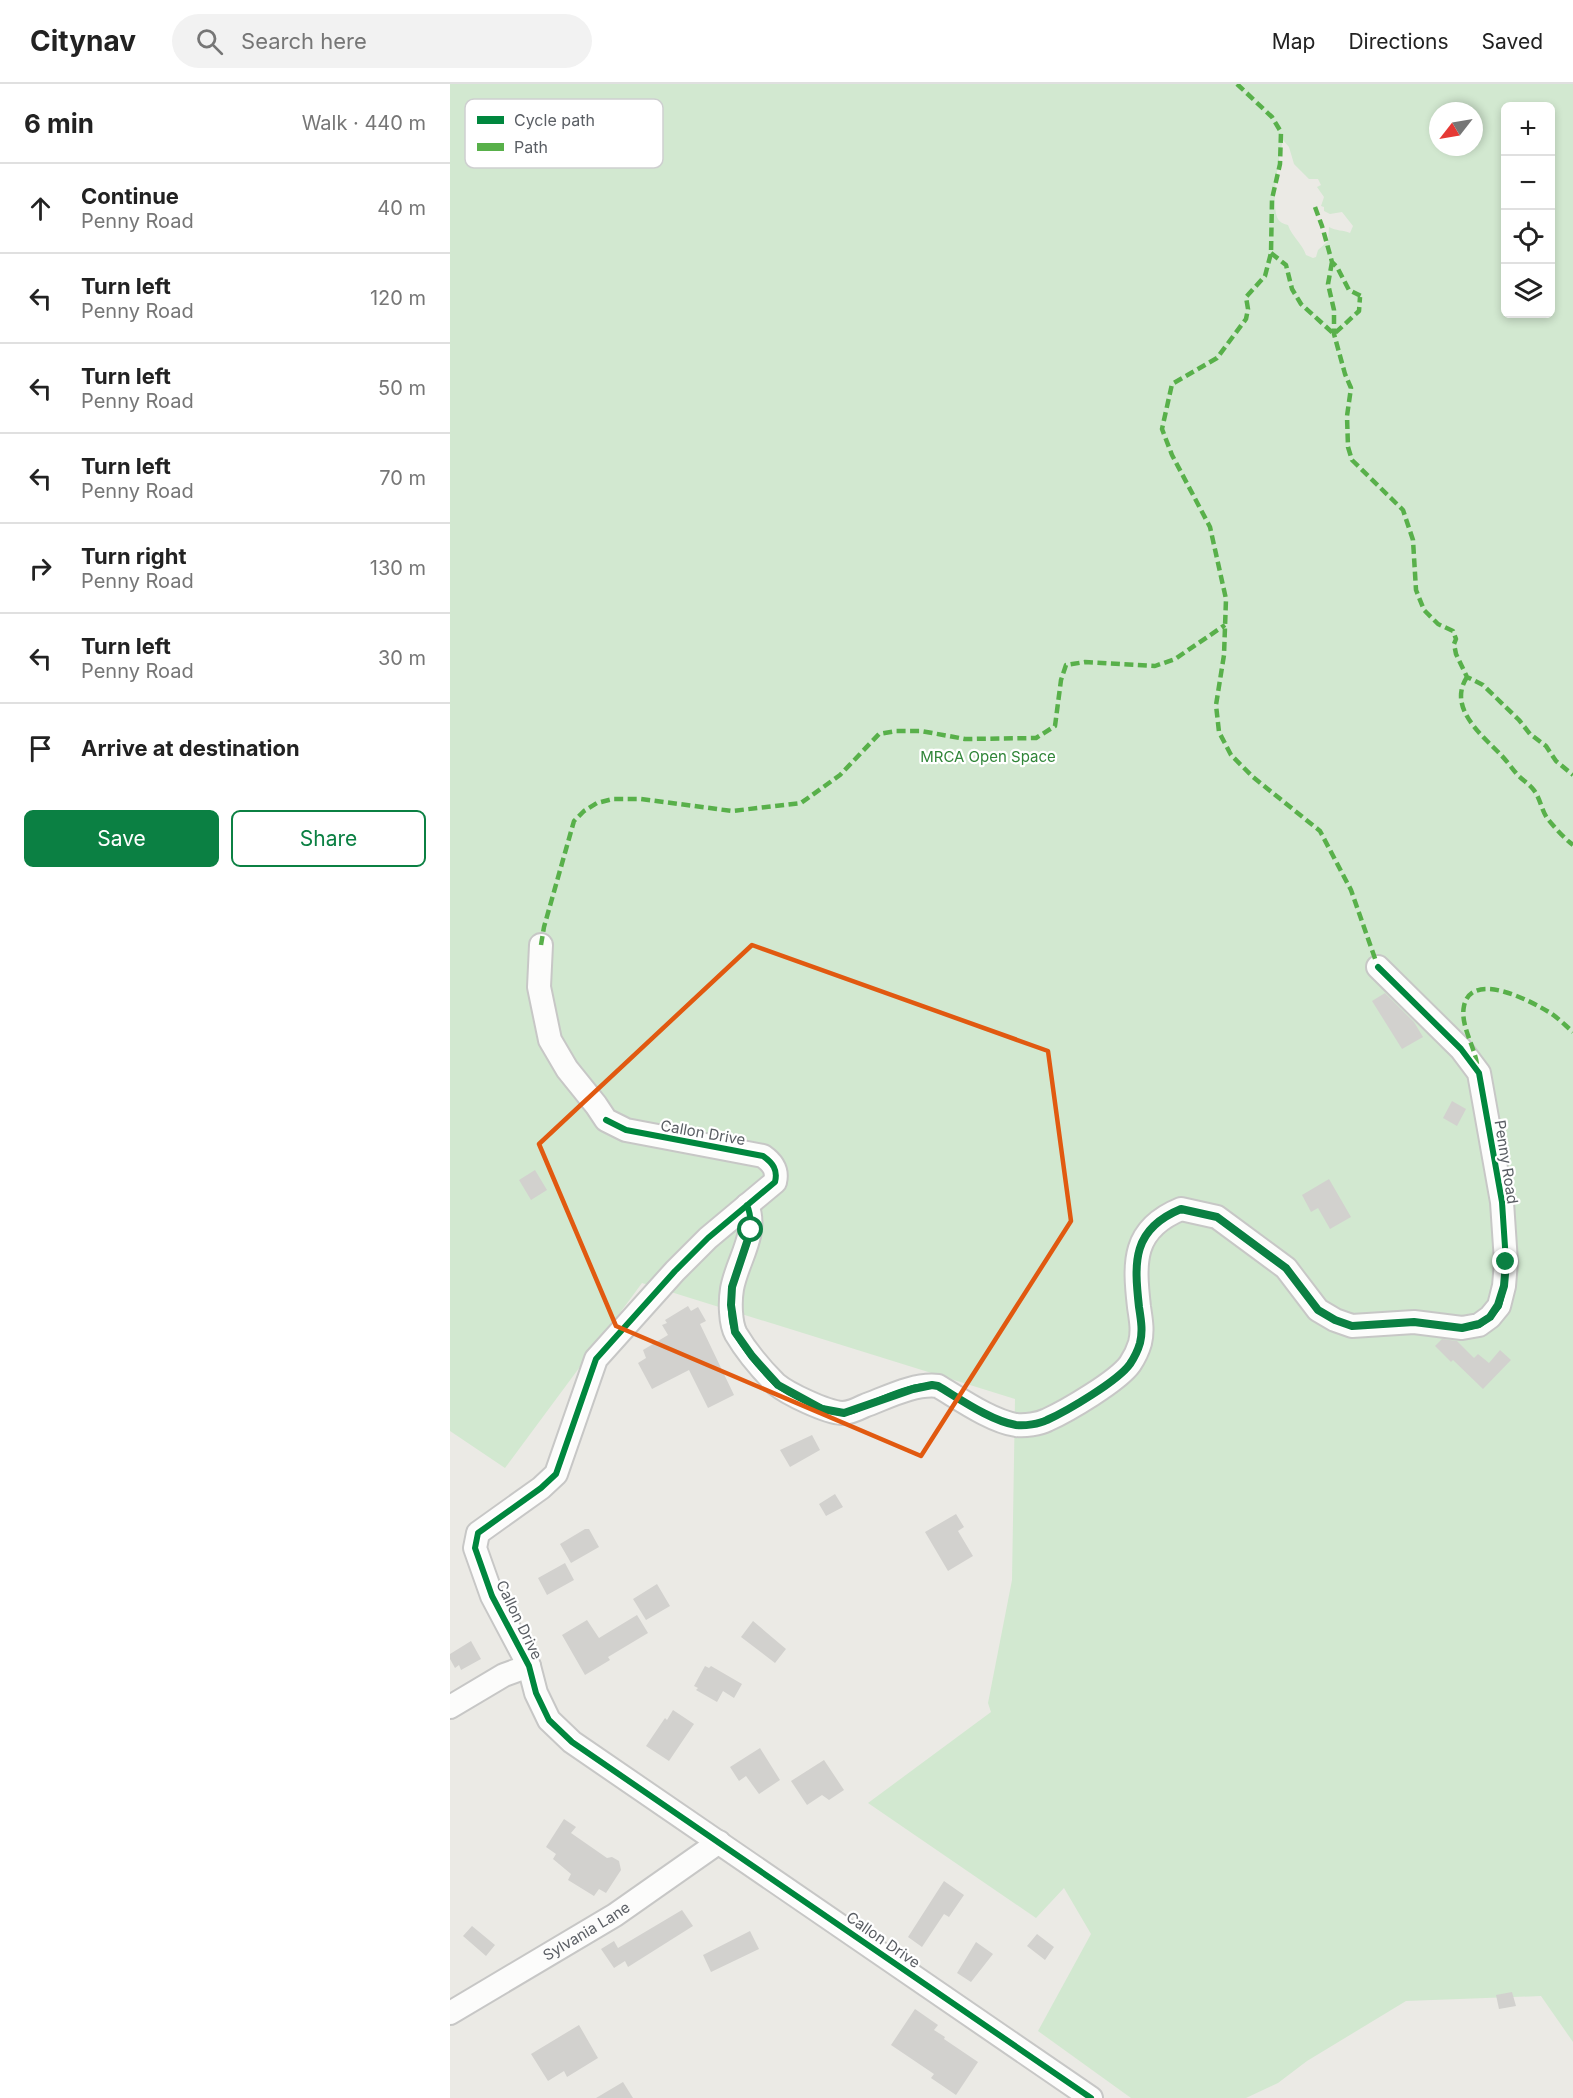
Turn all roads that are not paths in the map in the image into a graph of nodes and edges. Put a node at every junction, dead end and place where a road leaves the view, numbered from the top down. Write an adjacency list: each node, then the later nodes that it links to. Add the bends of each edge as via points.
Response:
1 (541, 945): 3 (street, Callon Drive, via 539,987 550,1040 567,1070 606,1120 626,1130 763,1156 772,1162 777,1174 774,1182)
2 (1378, 967): 3 (street, Penny Road, via 1461,1049 1479,1073 1502,1202 1506,1262 1498,1305 1479,1324 1462,1328 1414,1322 1352,1326 1335,1320 1318,1310 1286,1268 1217,1217 1181,1209 1157,1222 1141,1246 1135,1266 1140,1344 1122,1373 1093,1394 1046,1420 1017,1425 999,1420 932,1385 844,1413 822,1409 778,1385 735,1332 732,1287 751,1230 752,1217)
3 (747, 1206): 4 (street, Callon Drive, via 675,1271 596,1359 556,1474 478,1533 475,1548 492,1596)
4 (529, 1666): 5 (street); 6 (street, Callon Drive, via 549,1720 572,1742)
5 (450, 1707)
6 (719, 1842): 7 (street, Sylvania Lane, via 615,1915); 8 (street, Callon Drive)
7 (450, 2013)
8 (1091, 2098)

